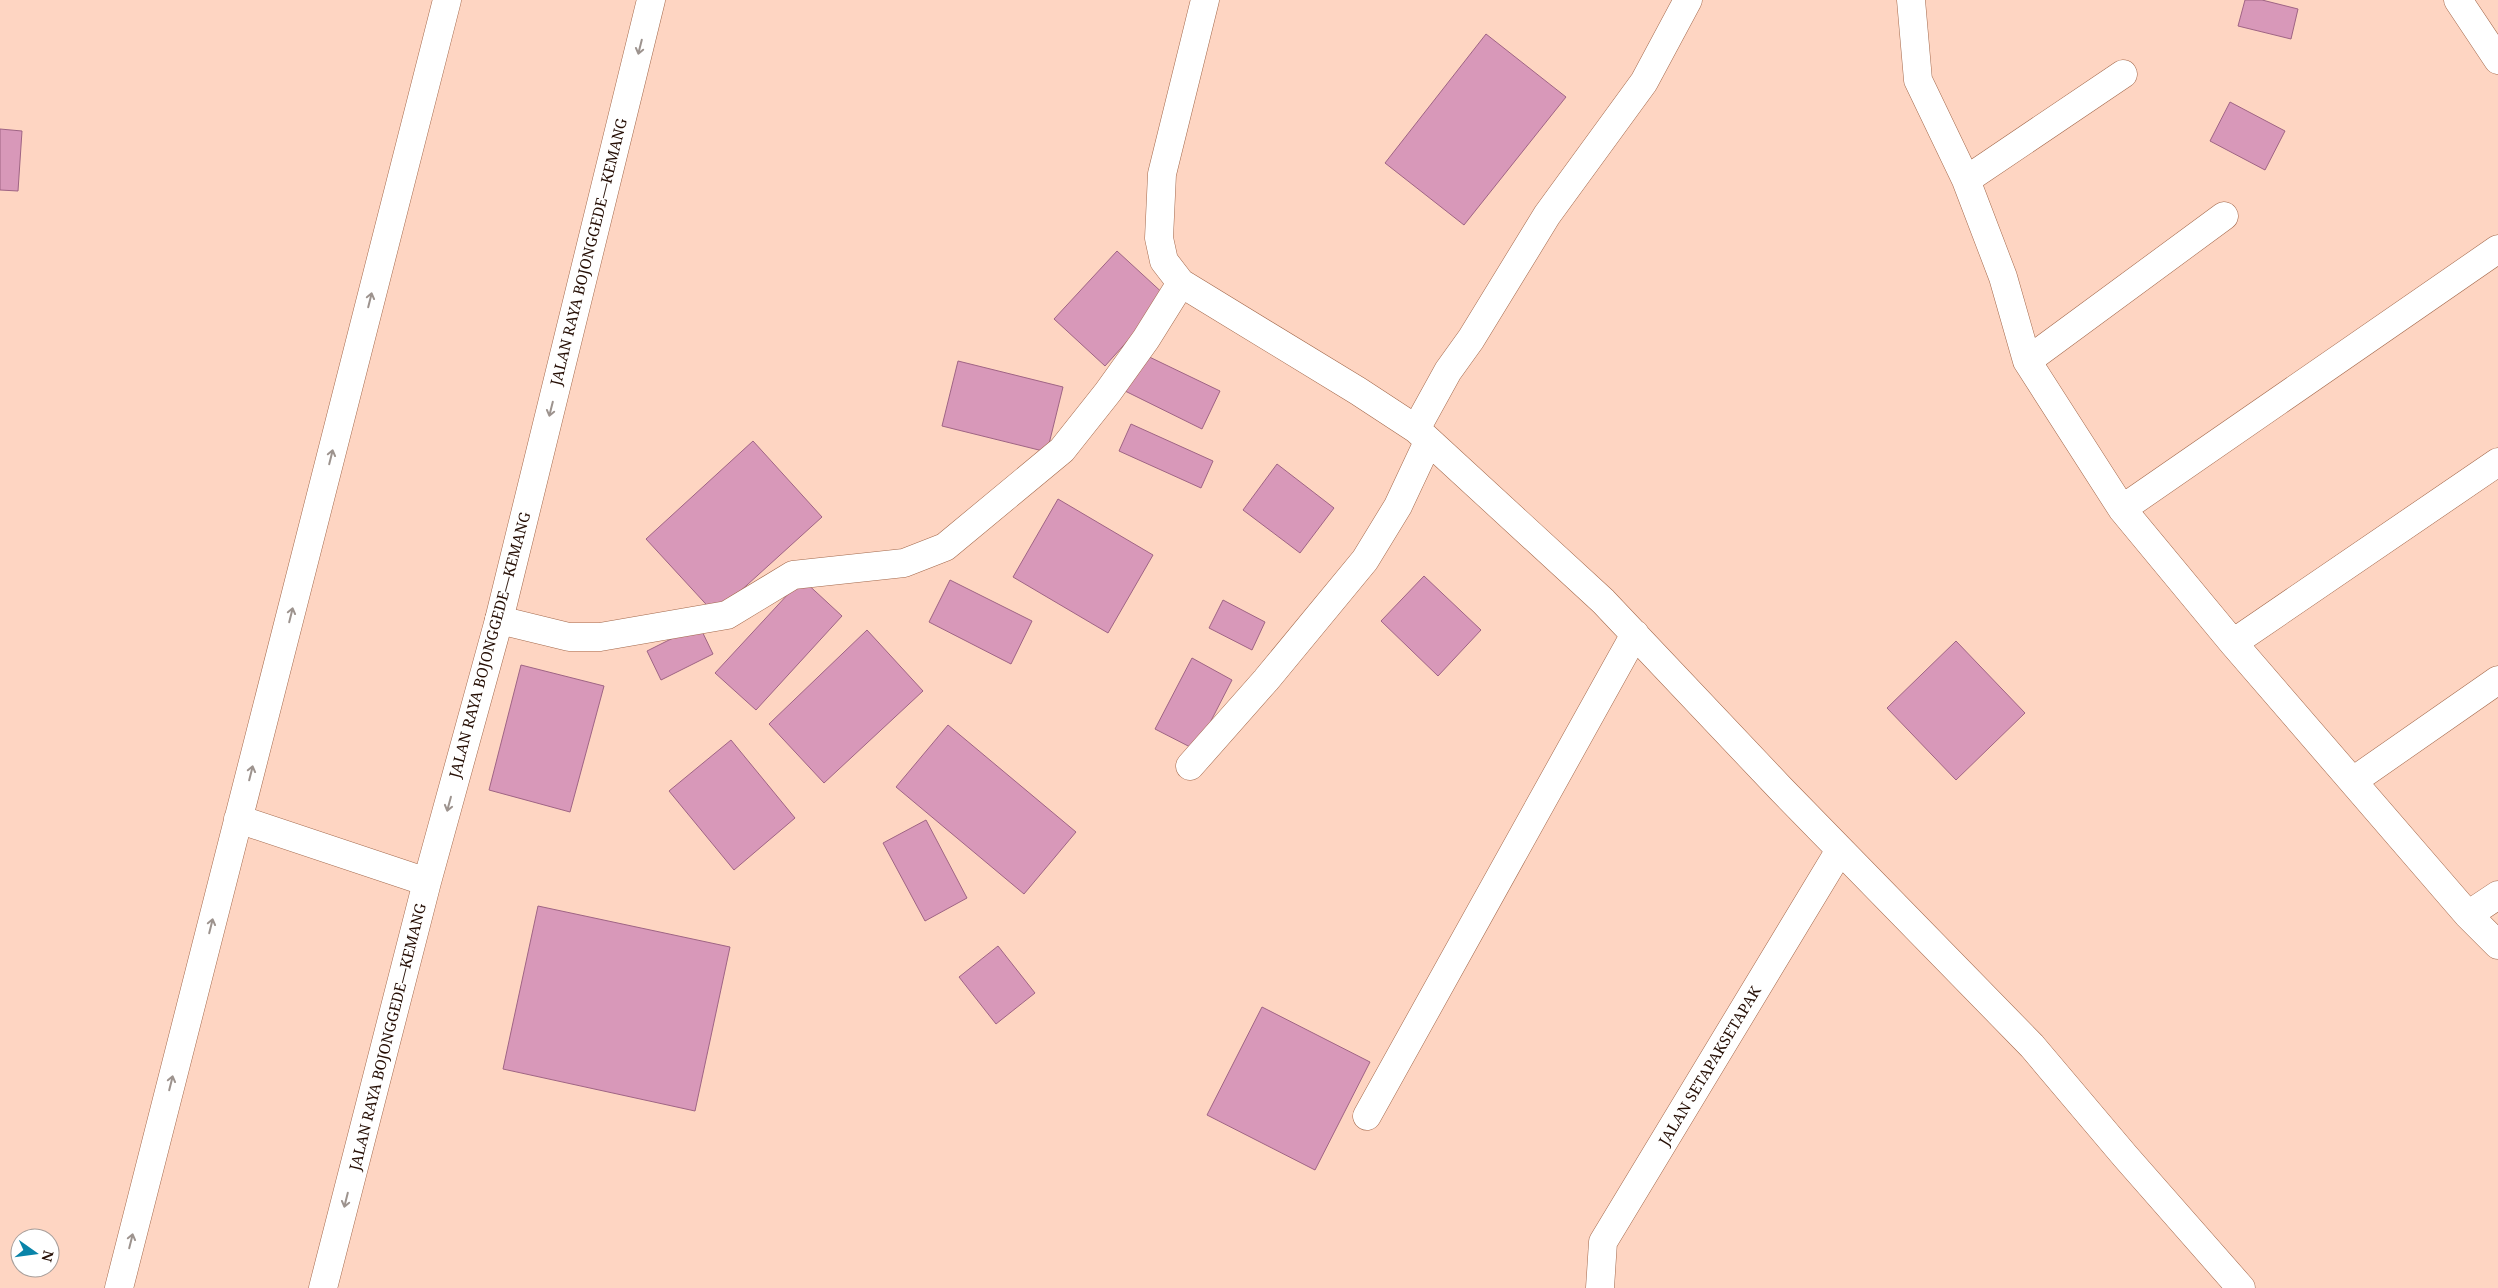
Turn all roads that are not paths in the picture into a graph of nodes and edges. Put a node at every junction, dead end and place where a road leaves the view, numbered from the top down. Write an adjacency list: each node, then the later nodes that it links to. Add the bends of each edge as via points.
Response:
1 (446, 0): 23 (main road, one-way to 1)
2 (652, 0): 17 (main road, JALAN RAYA BOJONGGEDE—KEMANG, one-way to 17)
3 (1205, 0): 12 (main road, via 1162,174 1159,238 1164,261)
4 (1688, 0): 14 (main road, via 1644,82 1547,215 1448,371)
5 (1912, 0): 9 (main road, via 1918,80)
6 (2458, 0): 7 (main road)
7 (2494, 46)
8 (2122, 74): 9 (main road)
9 (1966, 180): 13 (main road, via 2003,277)
10 (2224, 216): 13 (main road)
11 (2498, 250): 16 (main road)
12 (1181, 283): 14 (main road, via 1358,391); 17 (main road, via 1141,347 1062,450 945,547 904,562 793,575 726,615 600,637 569,637)
13 (2027, 361): 16 (main road)
14 (1422, 436): 18 (main road, via 1604,601); 21 (main road, via 1398,506 1364,560 1266,680)
15 (2498, 462): 19 (main road)
16 (2122, 509): 19 (main road)
17 (498, 620): 25 (main road, JALAN RAYA BOJONGGEDE—KEMANG, one-way to 25)
18 (1635, 634): 24 (main road); 29 (main road)
19 (2233, 644): 22 (main road)
20 (2498, 680): 22 (main road)
21 (1190, 766)
22 (2353, 781): 27 (main road)
23 (238, 820): 25 (main road); 30 (main road, one-way to 23)
24 (1840, 850): 32 (main road, JALAN SETAPAKSETAPAK, via 1603,1242); 33 (main road, via 2032,1046)
25 (427, 882): 31 (main road, JALAN RAYA BOJONGGEDE—KEMANG, one-way to 31)
26 (2498, 895): 27 (main road)
27 (2468, 915): 28 (main road)
28 (2498, 945)
29 (1367, 1116)
30 (119, 1288)
31 (323, 1288)
32 (1600, 1288)
33 (2241, 1288)

